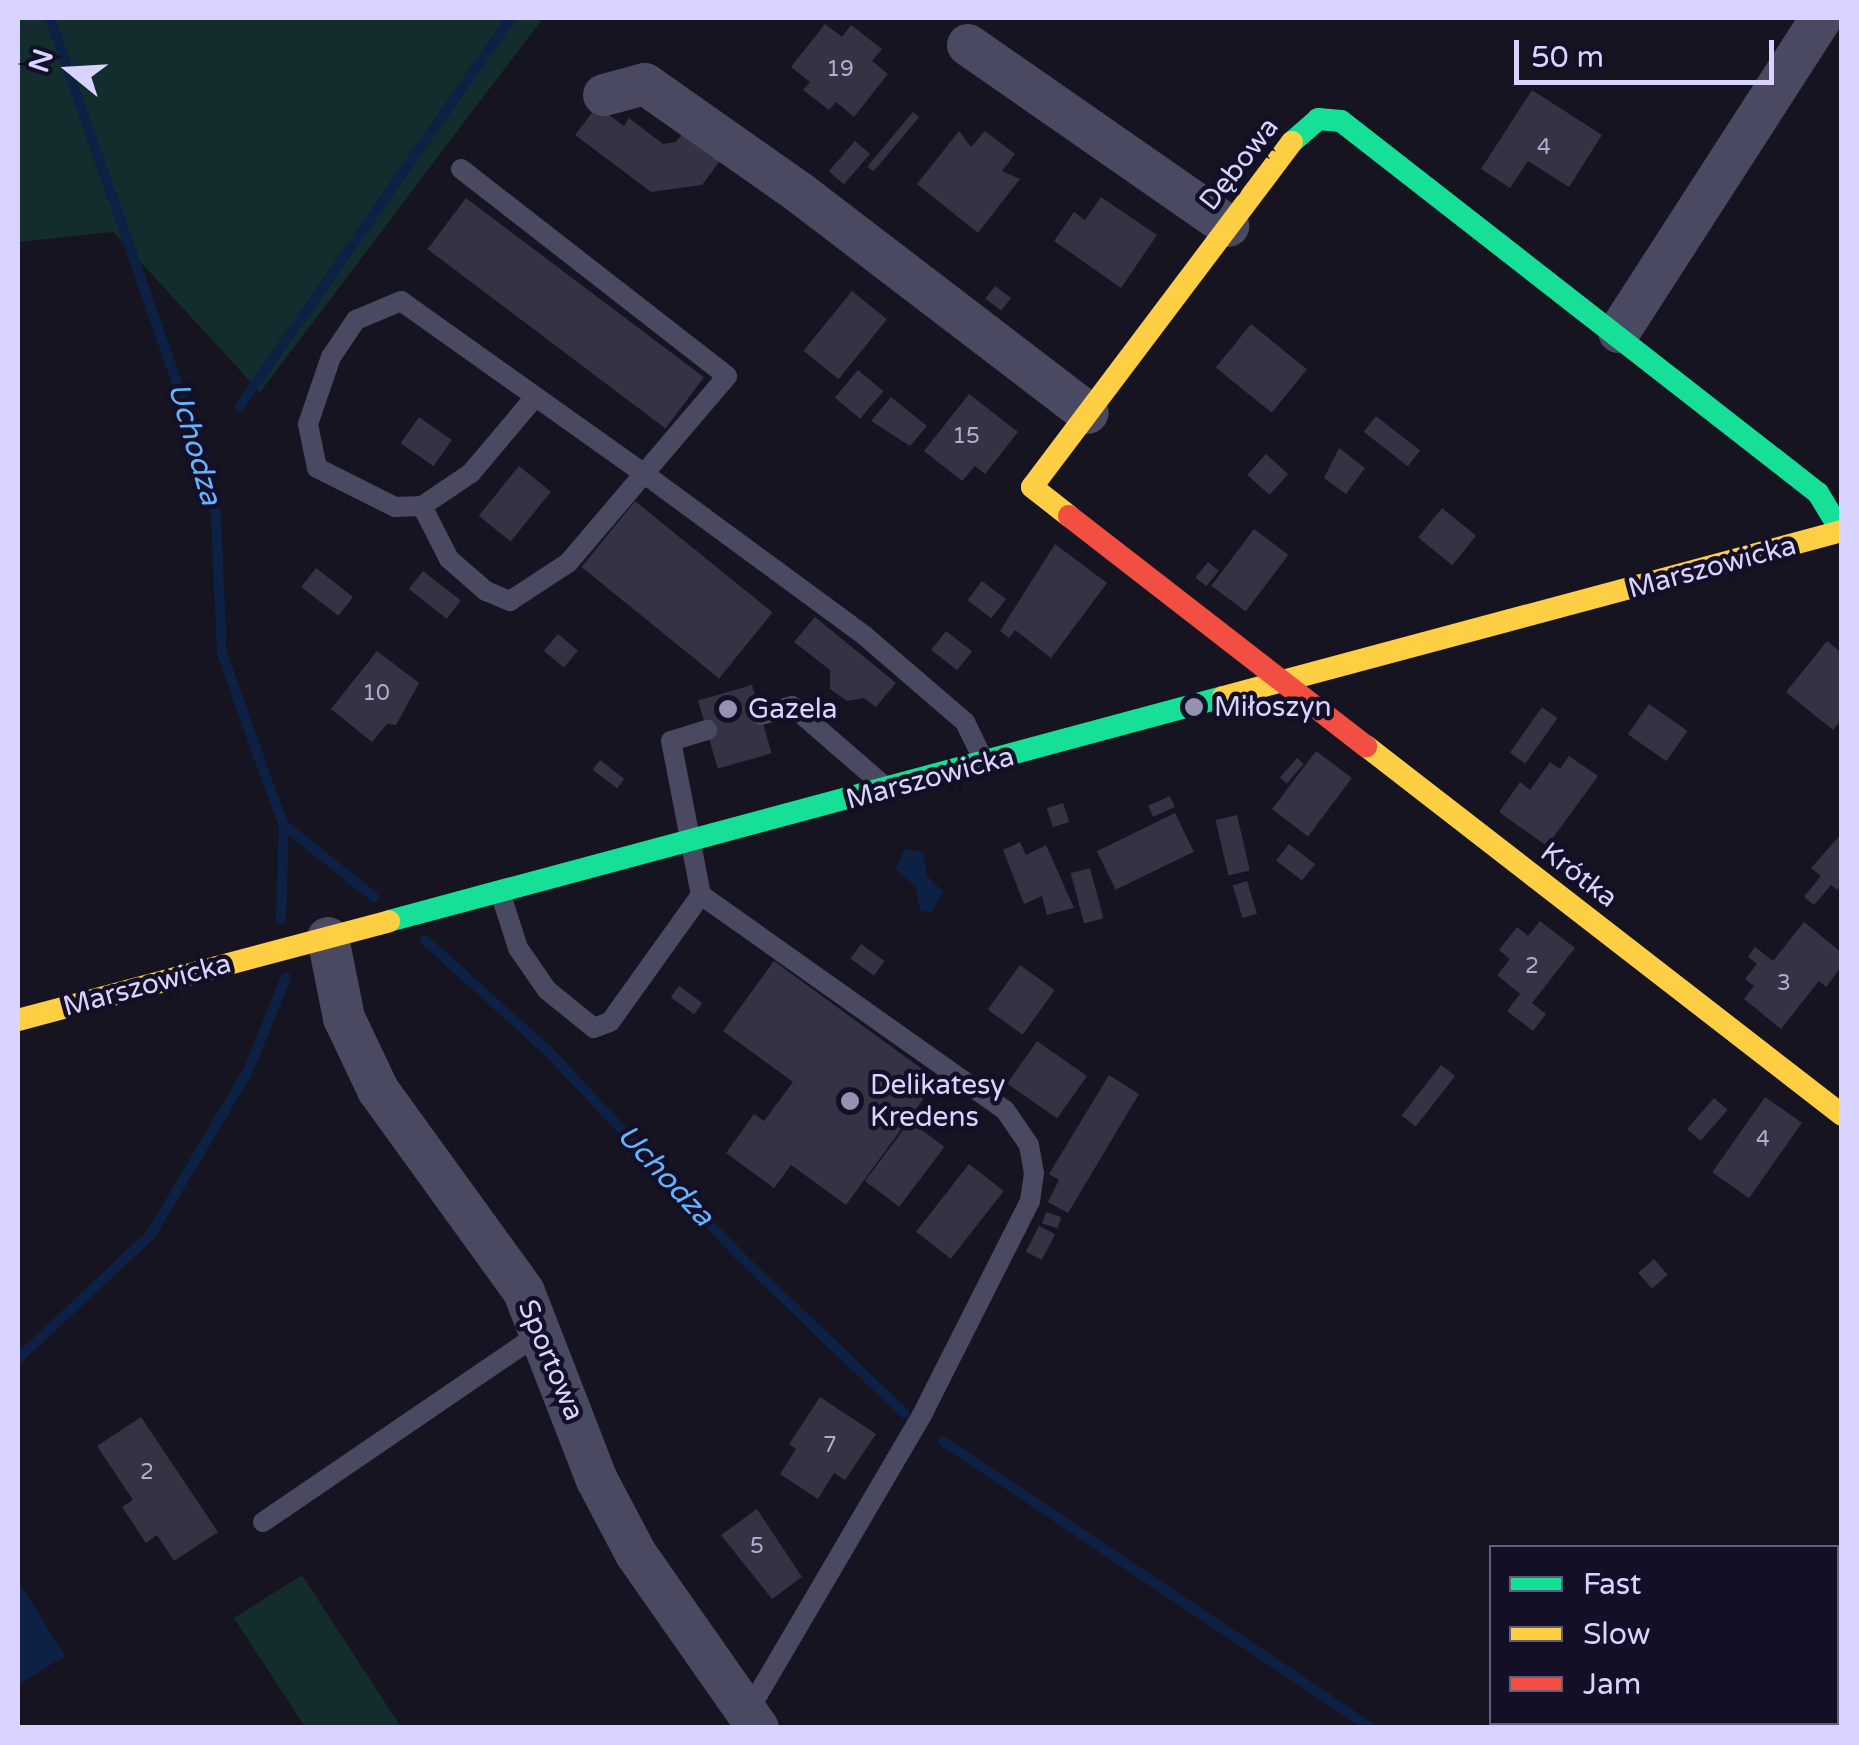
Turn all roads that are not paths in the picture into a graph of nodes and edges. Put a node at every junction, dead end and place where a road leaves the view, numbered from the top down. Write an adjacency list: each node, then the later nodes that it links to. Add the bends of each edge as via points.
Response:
1 (1820, 18): 6 (street)
2 (968, 44): 5 (street)
3 (604, 96): 8 (street, via 644,84 800,193)
4 (461, 169): 9 (lane, via 727,376)
5 (1228, 226): 6 (street, Dębowa, via 1301,130 1318,120 1340,120); 8 (street, Dębowa)
6 (1619, 332): 11 (street, Dębowa, via 1818,492)
7 (535, 397): 9 (lane); 10 (lane, via 470,473); 10 (lane, via 401,301 356,320 331,357 308,424 316,468 395,507)
8 (1088, 413): 12 (street, Dębowa, via 1032,487)
9 (640, 471): 10 (lane, via 568,562 510,601 486,591 449,559); 15 (lane, via 865,636 965,722)
10 (422, 506)
11 (1841, 532): 12 (street, Marszowicka)
12 (1279, 684): 15 (street, Marszowicka); 22 (street, Krótka)
13 (761, 715): 16 (lane, via 792,706 880,778)
14 (706, 730): 17 (lane, via 671,741)
15 (985, 763): 16 (street, Marszowicka)
16 (884, 789): 17 (street, Marszowicka)
17 (688, 845): 18 (street, Marszowicka); 19 (lane)
18 (499, 891): 19 (lane, via 518,948 547,990 594,1028 610,1022); 20 (street, Marszowicka)
19 (700, 895): 25 (lane, via 1005,1110 1029,1145 1034,1173 1030,1201 922,1415)
20 (328, 938): 21 (street, Marszowicka); 23 (street, Sportowa, via 344,1018 378,1090 524,1292)
21 (18, 1020)
22 (1842, 1115)
23 (542, 1332): 24 (lane); 25 (street, Sportowa, via 598,1480 636,1554)
24 (263, 1522)
25 (752, 1720)

